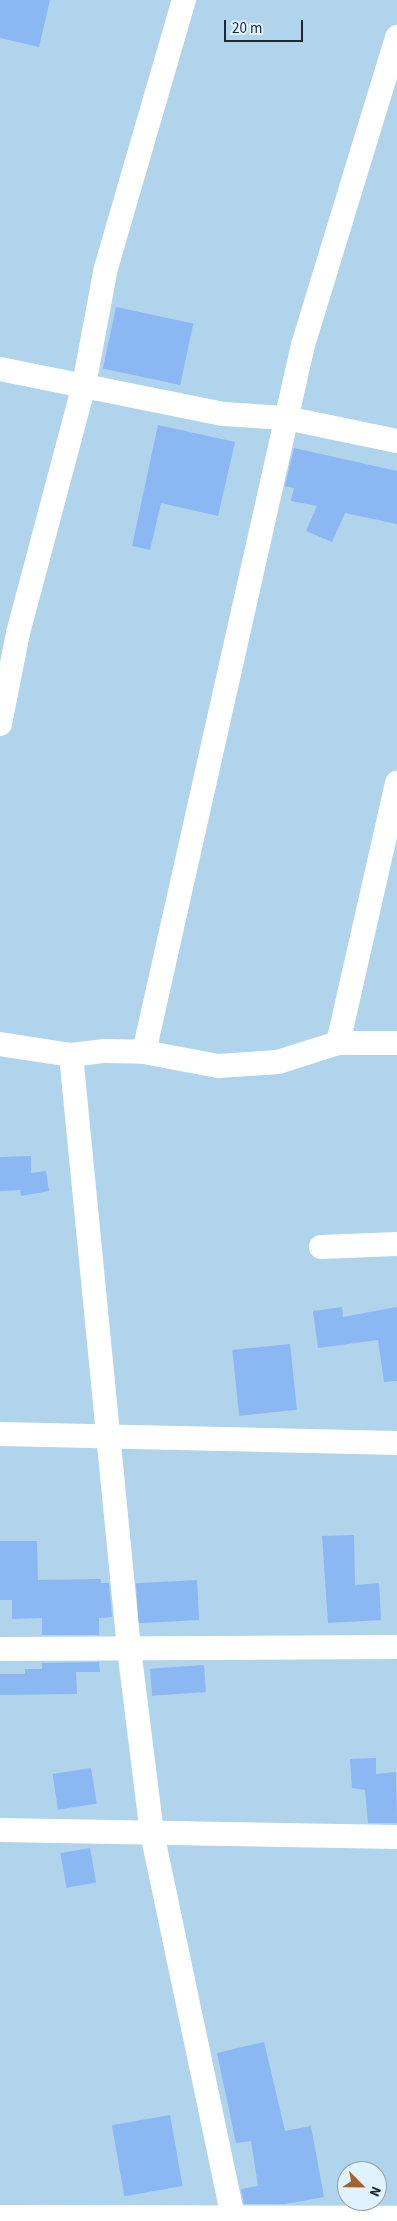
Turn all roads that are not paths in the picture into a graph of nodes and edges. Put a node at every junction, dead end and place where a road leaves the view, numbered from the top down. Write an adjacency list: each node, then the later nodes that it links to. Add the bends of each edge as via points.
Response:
1 (184, 0): 4 (street, via 106,268)
2 (397, 37): 5 (street, via 303,345)
3 (0, 368): 4 (street)
4 (84, 385): 5 (street, via 223,414); 7 (street, via 18,633)
5 (286, 418): 6 (street); 12 (street)
6 (397, 441)
7 (0, 724)
8 (397, 783): 9 (street)
9 (338, 1043): 10 (street); 12 (street, via 278,1062 218,1066)
10 (397, 1043)
11 (0, 1044): 13 (street)
12 (144, 1052): 13 (street, via 105,1051)
13 (71, 1055): 17 (street)
14 (397, 1244): 15 (street)
15 (321, 1247)
16 (0, 1434): 17 (street)
17 (108, 1436): 18 (street); 20 (street)
18 (397, 1443)
19 (397, 1647): 20 (street)
20 (129, 1648): 21 (street); 23 (street)
21 (0, 1649)
22 (0, 1830): 23 (street)
23 (152, 1833): 24 (street); 26 (street)
24 (397, 1837)
25 (0, 2217): 26 (street)
26 (234, 2218): 27 (street)
27 (397, 2218)

